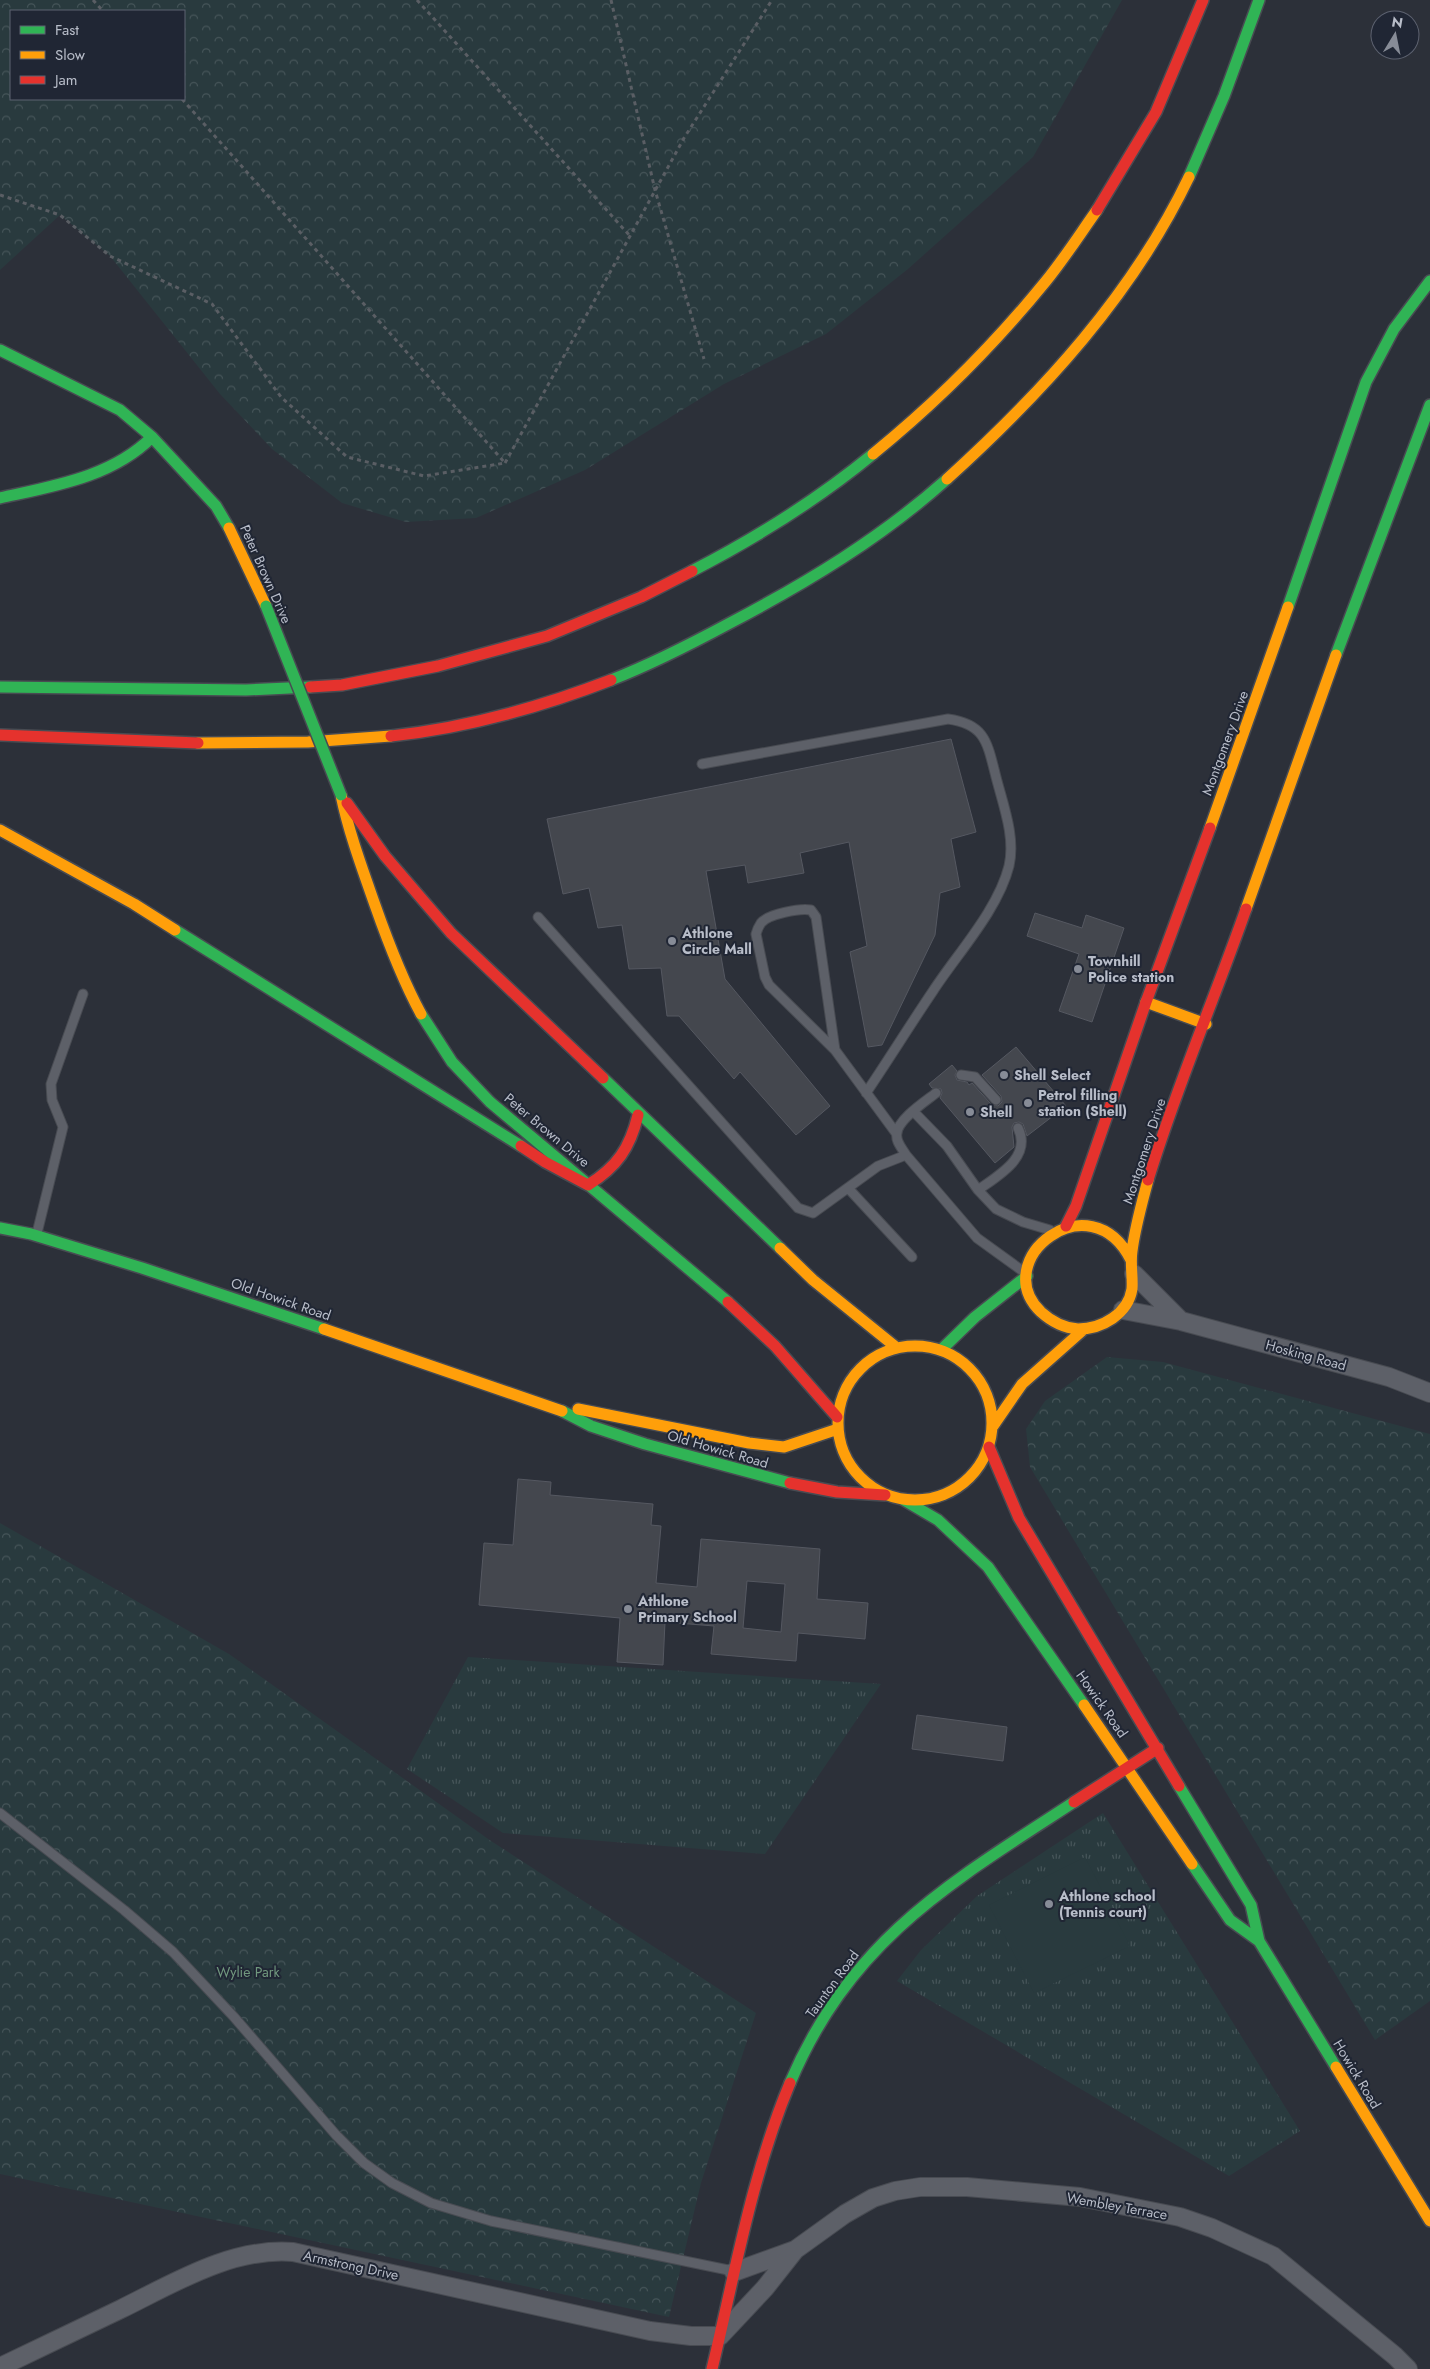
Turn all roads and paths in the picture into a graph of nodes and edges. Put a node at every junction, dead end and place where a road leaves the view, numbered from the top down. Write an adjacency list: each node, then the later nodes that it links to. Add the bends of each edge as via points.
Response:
1 (93, 0): 7 (path)
2 (417, 0): 11 (path)
3 (611, 0): 9 (path)
4 (772, 0): 9 (path, via 684,138)
5 (1203, 0): 19 (main road, via 1156,112 1109,193 1047,280 984,353 910,424 835,485 742,545 641,597 547,636 438,666 352,683 246,690)
6 (1259, 0): 20 (main road, via 1233,77 1193,167 1150,248 1089,336 1009,421 951,475 881,533 801,586 610,681 497,717 407,734 255,743)
7 (102, 10)
8 (183, 100): 17 (path)
9 (655, 190): 11 (path); 14 (path)
10 (0, 195): 17 (path, via 60,215 110,256 212,304 281,397 347,457 424,476)
11 (630, 236): 17 (path)
12 (1430, 281): 26 (main road, Montgomery Drive, via 1408,306 1387,339 1366,382 1249,722)
13 (0, 350): 16 (main road, Peter Brown Drive, via 120,410)
14 (704, 359)
15 (1430, 405): 27 (main road, Montgomery Drive, via 1317,705)
16 (152, 437): 18 (main road, via 129,457 111,466 44,489); 22 (main road, Peter Brown Drive, bridge, via 216,506 236,539)
17 (505, 463)
18 (0, 498)
19 (0, 687)
20 (0, 735)
21 (702, 764): 30 (lane, via 948,719 963,721 977,729 988,744 1011,842 1009,865 999,891 962,953 933,990)
22 (341, 794): 34 (main road, Peter Brown Drive, via 385,856 451,933); 38 (main road, Peter Brown Drive, via 347,830 383,928 426,1024 452,1062 485,1098)
23 (0, 830): 38 (main road, via 134,904 545,1162)
24 (538, 916): 39 (lane, via 798,1208 813,1213)
25 (83, 994): 44 (lane, via 51,1084 52,1100 62,1127)
26 (1146, 1002): 27 (main road); 41 (main road, Montgomery Drive, via 1085,1182)
27 (1206, 1024): 46 (main road, Montgomery Drive, via 1161,1140 1139,1218)
28 (835, 1050): 28 (lane, via 769,985 765,977 756,934 762,922 771,917 802,909 811,910 816,917); 30 (lane)
29 (961, 1075): 32 (lane, via 975,1077)
30 (866, 1092): 36 (lane)
31 (936, 1093): 33 (lane)
32 (996, 1100)
33 (913, 1111): 36 (lane); 40 (lane, via 947,1146)
34 (638, 1115): 38 (main road, via 623,1158 603,1177); 51 (main road, Peter Brown Drive, via 676,1147 814,1280)
35 (1018, 1128): 40 (lane, via 1022,1140 1018,1154 1000,1174)
36 (896, 1133): 37 (lane, via 897,1142)
37 (906, 1155): 39 (lane, via 878,1166); 47 (lane, via 977,1238)
38 (588, 1185): 55 (main road, Peter Brown Drive, via 707,1282 789,1360 813,1385)
39 (848, 1188): 45 (lane)
40 (978, 1190): 43 (lane, via 996,1208 1010,1216)
41 (1066, 1226): 43 (main road); 46 (main road, via 1086,1224 1105,1230 1121,1242)
42 (0, 1228): 44 (main road, Old Howick Road)
43 (1054, 1231): 47 (main road, via 1040,1242 1031,1256)
44 (36, 1236): 54 (main road, Old Howick Road, via 142,1268)
45 (912, 1257)
46 (1132, 1267): 48 (main road, via 1132,1293); 49 (street, Hosking Road)
47 (1027, 1274): 50 (main road, via 1029,1293 1043,1315 1066,1328); 52 (main road)
48 (1123, 1310): 49 (street, Hosking Road); 50 (main road, via 1106,1325)
49 (1181, 1321): 53 (street, Hosking Road)
50 (1083, 1330): 56 (main road, via 1014,1392)
51 (896, 1348): 52 (main road, via 919,1346); 55 (main road, via 874,1357 856,1373 843,1394)
52 (941, 1350): 56 (main road, via 963,1362 980,1380 990,1402)
53 (1430, 1392)
54 (551, 1406): 55 (main road, Old Howick Road, via 590,1410 731,1440 784,1447); 58 (main road, Old Howick Road, via 592,1426 645,1444 774,1480 837,1492)
55 (838, 1423): 58 (main road, via 842,1450 852,1469)
56 (993, 1426): 57 (main road)
57 (989, 1447): 59 (main road, via 980,1467 965,1483 925,1500); 60 (main road, Howick Road, via 1019,1518)
58 (885, 1495): 59 (main road)
59 (904, 1500): 61 (main road, Howick Road, via 938,1520 988,1567)
60 (1158, 1748): 61 (main road, Taunton Road); 63 (main road, Howick Road, via 1251,1905)
61 (1128, 1767): 63 (main road, Howick Road, via 1230,1920); 66 (main road, Taunton Road, via 942,1890 888,1936 860,1968 823,2019 795,2073 772,2129)
62 (0, 1813): 66 (lane, via 173,1952 336,2135 364,2163 392,2183 431,2203 492,2221)
63 (1259, 1941): 64 (main road, Howick Road)
64 (1430, 2221)
65 (795, 2250): 66 (street, Wembley Terrace); 67 (street, Wembley Terrace); 70 (street, Wembley Terrace, via 873,2198 920,2187 967,2187 1080,2198 1135,2208 1180,2217 1212,2228 1273,2256)
66 (734, 2272): 67 (main road, Taunton Road)
67 (720, 2336): 68 (street, Armstrong Drive, via 650,2331 550,2311 331,2259 278,2251 250,2254 195,2273); 69 (main road, Taunton Road)
68 (0, 2367)
69 (712, 2369)
70 (1408, 2369)

